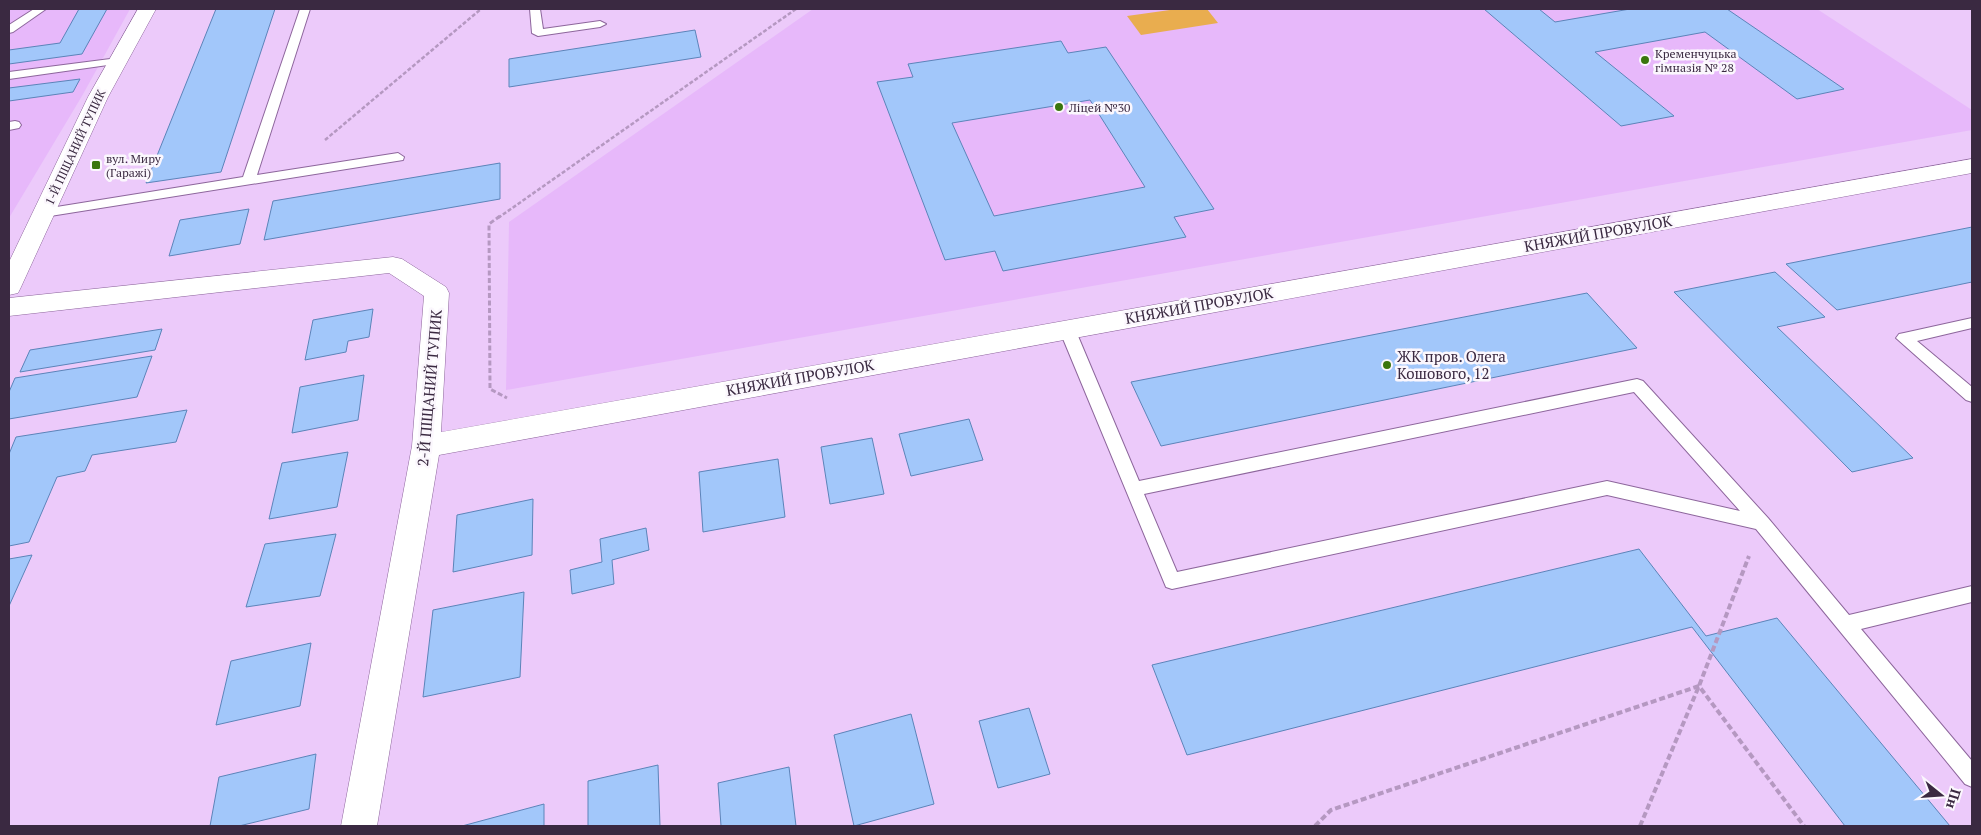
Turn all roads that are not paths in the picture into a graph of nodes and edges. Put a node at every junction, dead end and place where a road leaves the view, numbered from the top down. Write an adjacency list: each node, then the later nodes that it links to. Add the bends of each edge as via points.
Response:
1 (41, 9): 6 (lane)
2 (147, 9): 7 (street, 1-Й ПІЩАНИЙ ТУПИК)
3 (305, 9): 11 (lane)
4 (536, 9): 5 (lane, via 538,33)
5 (600, 24)
6 (9, 30)
7 (118, 61): 8 (lane); 12 (street, 1-Й ПІЩАНИЙ ТУПИК)
8 (9, 76)
9 (398, 157): 11 (lane)
10 (1972, 166): 16 (street, КНЯЖИЙ ПРОВУЛОК)
11 (249, 180): 12 (lane)
12 (44, 213): 13 (street, 1-Й ПІЩАНИЙ ТУПИК)
13 (9, 287)
14 (9, 307): 18 (street, 2-Й ПІЩАНИЙ ТУПИК, via 393,265 437,293)
15 (1972, 323): 17 (lane, via 1904,338)
16 (1067, 329): 18 (street, КНЯЖИЙ ПРОВУЛОК); 19 (lane)
17 (1972, 396)
18 (426, 446): 24 (street, 2-Й ПІЩАНИЙ ТУПИК)
19 (1134, 489): 20 (lane, via 1637,385); 20 (lane, via 1172,581 1608,488)
20 (1762, 523): 22 (lane)
21 (1972, 594): 22 (lane)
22 (1845, 624): 23 (lane)
23 (1972, 777)
24 (359, 826)

